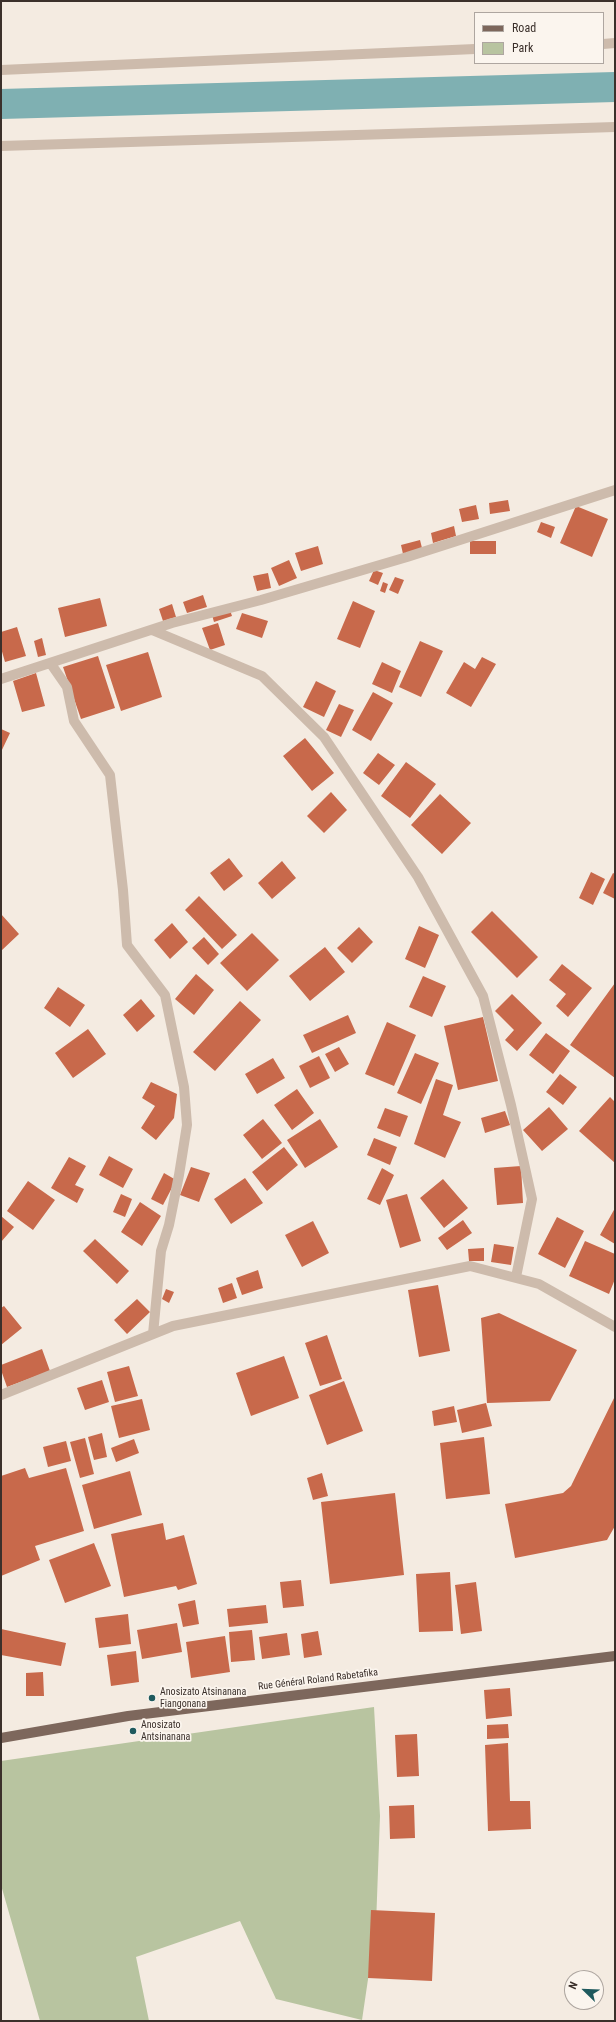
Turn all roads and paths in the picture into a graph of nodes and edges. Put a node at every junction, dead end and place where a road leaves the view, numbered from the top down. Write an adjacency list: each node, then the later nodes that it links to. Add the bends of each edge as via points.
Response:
1 (615, 43): 2 (street)
2 (604, 44)
3 (474, 49): 4 (street)
4 (1, 70)
5 (615, 127): 6 (street)
6 (1, 146)
7 (615, 490): 8 (street, via 407,557)
8 (152, 630): 9 (street); 11 (street, via 262,676 324,738 418,877 483,996 511,1105 532,1199)
9 (51, 664): 10 (street); 13 (street, via 67,687 74,721 110,775 127,945 165,995 184,1086 187,1125 169,1225 161,1251)
10 (1, 679)
11 (516, 1277): 12 (street, via 539,1284); 13 (street, via 470,1266 174,1326)
12 (615, 1327)
13 (153, 1334): 14 (street)
14 (1, 1395)
15 (615, 1656): 16 (main road, Rue Général Roland Rabetafika, via 128,1716)
16 (1, 1738)

